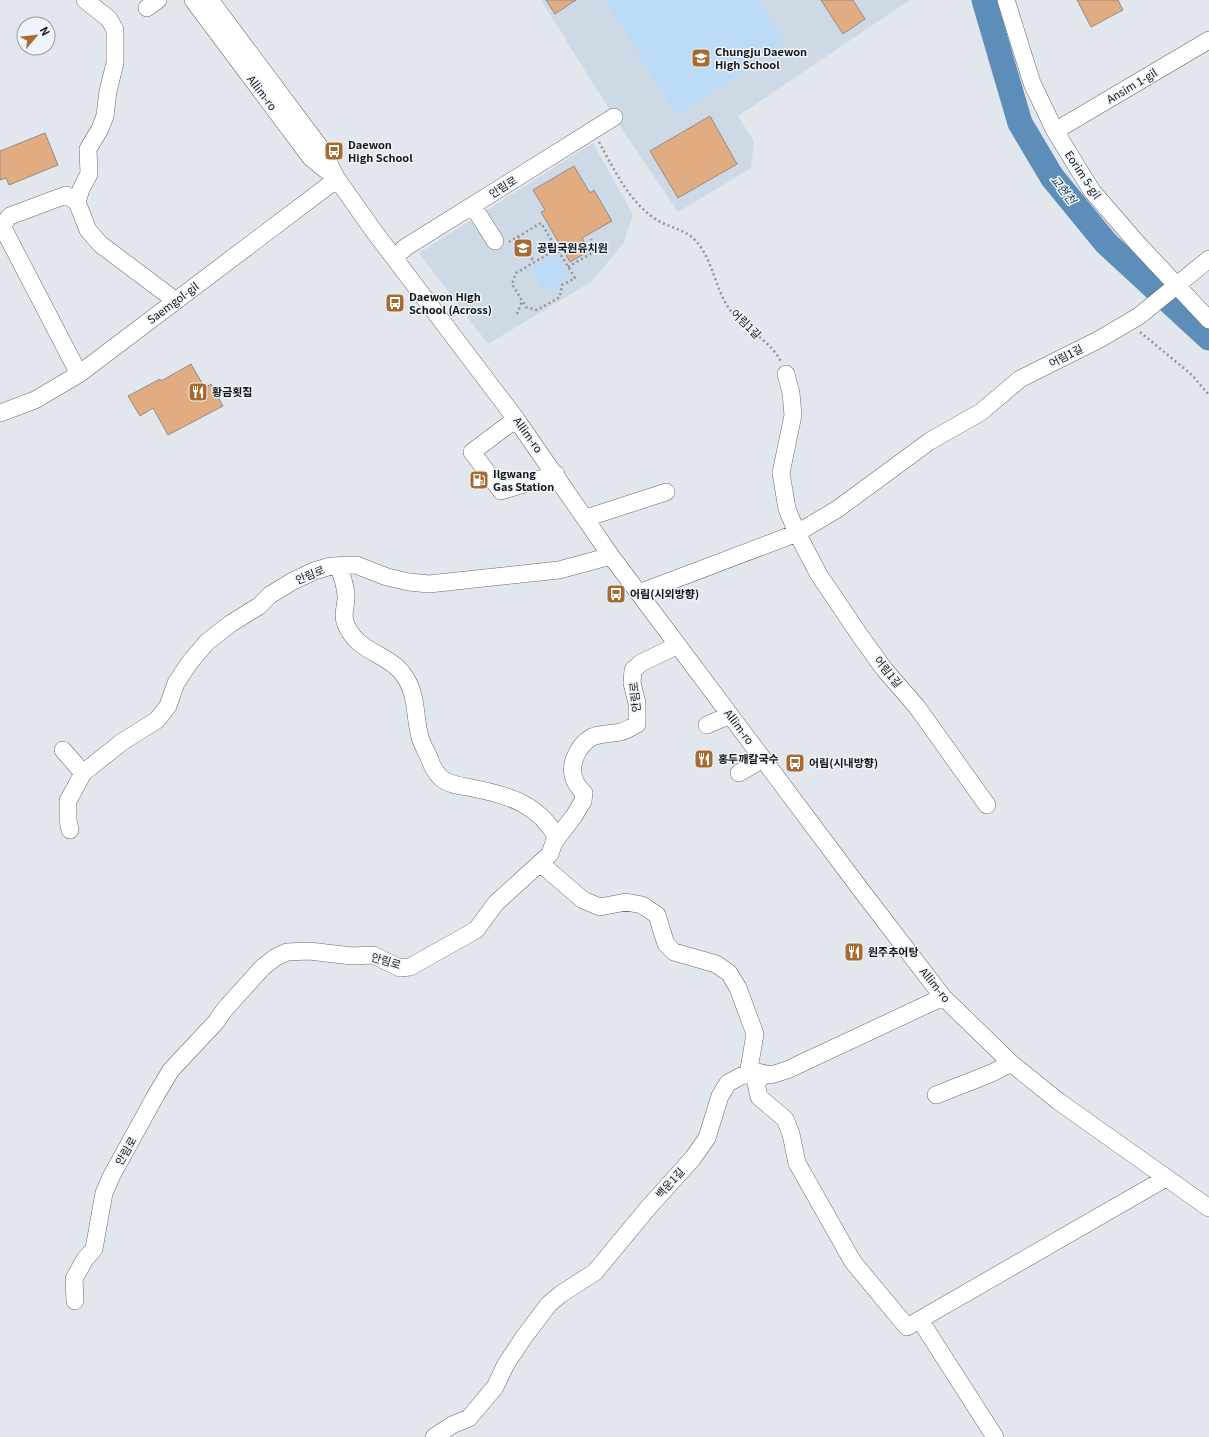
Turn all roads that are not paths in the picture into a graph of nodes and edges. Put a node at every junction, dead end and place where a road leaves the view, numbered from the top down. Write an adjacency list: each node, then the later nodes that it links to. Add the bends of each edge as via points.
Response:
1 (85, 0): 9 (street, via 109,19 115,30 115,63 105,116 88,149 89,174)
2 (193, 0): 8 (street, Allim-ro, via 311,158)
3 (210, 0): 8 (street, Allim-ro, via 322,150)
4 (1006, 0): 7 (street, Eorim 5-gil, via 1032,83)
5 (1209, 40): 7 (street, Ansim 1-gil)
6 (614, 117): 10 (street, 안림로)
7 (1055, 131): 14 (street, Eorim 5-gil, via 1092,191)
8 (337, 179): 12 (street, Allim-ro); 15 (street, Saemgol-gil)
9 (77, 202): 15 (street, via 88,230 100,244); 17 (street, via 66,195 10,216 2,226)
10 (473, 206): 11 (street); 12 (street, 안림로, via 406,247)
11 (494, 241)
12 (394, 258): 20 (street, Allim-ro)
13 (1209, 259): 14 (street, 어림1길)
14 (1171, 289): 16 (street, Eorim 5-gil); 24 (street, 어림1길, via 1134,319 1020,379 981,412 930,441 836,510)
15 (176, 301): 17 (street, Saemgol-gil)
16 (1209, 320)
17 (79, 374): 19 (street, Saemgol-gil, via 35,400)
18 (786, 374): 24 (street, 어림1길, via 793,415 781,473 787,509)
19 (0, 413)
20 (516, 419): 21 (street, Allim-ro); 21 (street, via 472,452 501,491)
21 (556, 474): 23 (street, Allim-ro)
22 (666, 492): 23 (street)
23 (586, 518): 25 (street, Allim-ro)
24 (797, 534): 27 (street, 어림1길); 35 (street, 어림1길, via 819,576 861,637 884,669 918,707)
25 (611, 556): 26 (street, 안림로, via 559,570 429,584 387,577 356,565); 27 (street, Allim-ro)
26 (338, 566): 33 (street, 안림로, via 314,571 293,581 207,642 190,662 176,684 168,706 157,720 134,734); 37 (street, via 346,596 345,622 361,645 403,673 414,701 420,737 441,778 453,784 501,794 516,800 544,817)
27 (639, 593): 28 (street, Allim-ro)
28 (678, 645): 29 (street, Allim-ro); 37 (street, 안림로, via 641,663 633,670 637,724 622,732 592,737 581,747 575,757 573,770 576,783 584,793 583,800)
29 (730, 715): 30 (street); 32 (street, Allim-ro)
30 (707, 725)
31 (63, 750): 33 (street)
32 (763, 759): 34 (street); 39 (street, Allim-ro)
33 (83, 773): 36 (street, 안림로, via 68,801)
34 (739, 773)
35 (987, 804)
36 (70, 830)
37 (557, 838): 38 (street, 안림로, via 550,854)
38 (540, 863): 41 (street, via 583,900 600,907 626,902 642,905 657,915 666,944 674,952 716,964 729,974 738,988 755,1034); 45 (street, 안림로, via 496,904 476,930 410,968 400,968 373,955 352,956 309,951 287,952 263,967 171,1070 156,1095 104,1193 94,1249 74,1279)
39 (943, 997): 40 (street, Allim-ro); 41 (street, 백운1길, via 787,1070)
40 (1011, 1063): 42 (street); 43 (street, Allim-ro, via 1058,1101)
41 (756, 1074): 46 (street, via 759,1097 785,1119 797,1163 853,1262); 47 (street, 백운1길, via 728,1083 720,1096 707,1138 693,1158 596,1272 549,1304 506,1364 495,1387 469,1418)
42 (936, 1095)
43 (1166, 1178): 44 (street, Allim-ro); 46 (street)
44 (1209, 1208)
45 (75, 1301)
46 (913, 1323): 48 (street)
47 (434, 1437)
48 (995, 1437)

